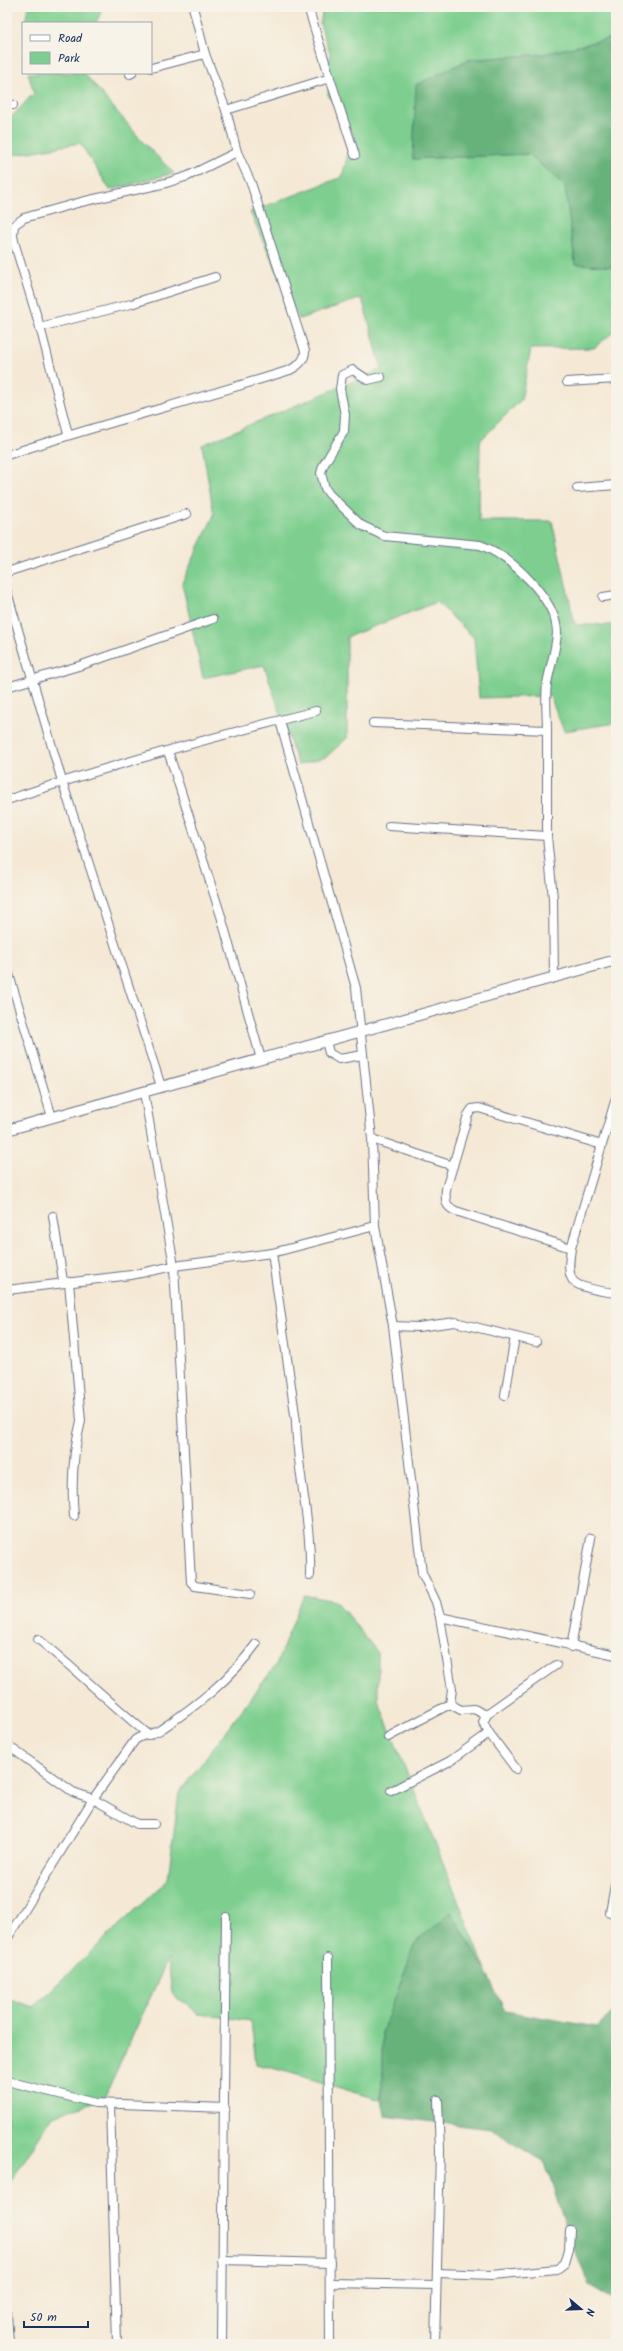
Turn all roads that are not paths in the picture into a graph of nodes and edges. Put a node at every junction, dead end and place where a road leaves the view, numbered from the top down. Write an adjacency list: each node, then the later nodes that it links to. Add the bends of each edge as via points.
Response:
1 (193, 7): 3 (street)
2 (308, 7): 5 (street)
3 (205, 54): 4 (street); 6 (street)
4 (152, 68)
5 (330, 78): 6 (street); 8 (street)
6 (226, 110): 7 (street)
7 (237, 152): 10 (street, via 188,176 166,183 80,202 18,220 14,225 13,236); 14 (street, via 255,196 305,351 304,358 299,365 290,370)
8 (355, 154)
9 (215, 276): 10 (street, via 131,304)
10 (40, 327): 14 (street)
11 (381, 378): 29 (street, via 366,380 352,370 342,375 340,389 345,415 344,430 323,466 321,473 325,488 342,508 369,530 384,536 480,545 489,548 525,576 549,604 557,633 546,686)
12 (616, 379): 13 (street)
13 (567, 382)
14 (68, 434): 15 (street)
15 (7, 455)
16 (616, 485): 17 (street)
17 (577, 488)
18 (187, 514): 19 (street)
19 (7, 572)
20 (7, 592): 24 (street)
21 (616, 595): 22 (street)
22 (603, 597)
23 (213, 619): 24 (street)
24 (34, 680): 25 (street); 31 (street)
25 (7, 687)
26 (316, 711): 27 (street)
27 (280, 720): 30 (street); 38 (street, via 356,988)
28 (373, 723): 29 (street)
29 (547, 730): 34 (street)
30 (168, 751): 31 (street); 41 (street, via 221,916)
31 (62, 781): 32 (street); 42 (street)
32 (7, 800)
33 (389, 826): 34 (street)
34 (547, 836): 37 (street, via 553,898)
35 (616, 960): 37 (street)
36 (7, 968): 45 (street)
37 (554, 978): 38 (street)
38 (360, 1030): 39 (street); 40 (street)
39 (326, 1041): 40 (street, via 329,1053 339,1059); 41 (street)
40 (363, 1055): 47 (street)
41 (261, 1059): 42 (street)
42 (160, 1086): 43 (street)
43 (144, 1092): 45 (street); 54 (street)
44 (616, 1098): 48 (street)
45 (52, 1116): 46 (street)
46 (7, 1130)
47 (372, 1138): 49 (street); 51 (street)
48 (602, 1145): 49 (street, via 475,1108 468,1115); 52 (street)
49 (453, 1166): 52 (street, via 445,1200 451,1210)
50 (53, 1216): 55 (street, via 63,1281)
51 (374, 1226): 53 (street); 58 (street)
52 (571, 1248): 57 (street, via 569,1265 574,1283)
53 (272, 1253): 54 (street); 64 (street, via 311,1548)
54 (174, 1266): 55 (street, via 131,1275); 65 (street, via 191,1582 195,1586)
55 (69, 1282): 56 (street); 62 (street, via 81,1421 76,1442 72,1489)
56 (7, 1290)
57 (616, 1293)
58 (393, 1326): 59 (street, via 418,1327 455,1322); 66 (street, via 422,1573)
59 (515, 1337): 60 (street); 61 (street)
60 (536, 1342)
61 (505, 1395)
62 (74, 1516)
63 (592, 1538): 69 (street)
64 (310, 1576)
65 (250, 1594)
66 (440, 1617): 69 (street); 72 (street, via 452,1689)
67 (38, 1640): 75 (street)
68 (256, 1644): 75 (street, via 234,1671 203,1699)
69 (572, 1647): 70 (street)
70 (616, 1655)
71 (556, 1665): 73 (street)
72 (450, 1704): 73 (street, via 461,1710 474,1709); 76 (street)
73 (486, 1715): 74 (street, via 483,1722)
74 (489, 1733): 78 (street); 79 (street, via 450,1760)
75 (149, 1735): 80 (street, via 135,1740)
76 (388, 1737)
77 (7, 1745): 80 (street, via 73,1792)
78 (516, 1769)
79 (391, 1791)
80 (94, 1799): 81 (street, via 137,1824); 85 (street)
81 (154, 1824)
82 (616, 1880): 83 (street)
83 (610, 1913)
84 (226, 1917): 90 (street)
85 (7, 1939)
86 (328, 1958): 93 (street)
87 (7, 2081): 89 (street, via 96,2104)
88 (438, 2100): 94 (street, via 440,2151)
89 (110, 2104): 90 (street); 99 (street)
90 (225, 2108): 92 (street)
91 (570, 2231): 94 (street, via 565,2264 557,2269 492,2275)
92 (222, 2260): 93 (street); 100 (street)
93 (330, 2263): 95 (street)
94 (437, 2273): 96 (street)
95 (331, 2283): 96 (street); 101 (street)
96 (436, 2285): 102 (street)
97 (7, 2314): 98 (street)
98 (9, 2344)
99 (117, 2344)
100 (222, 2344)
101 (330, 2344)
102 (435, 2344)

